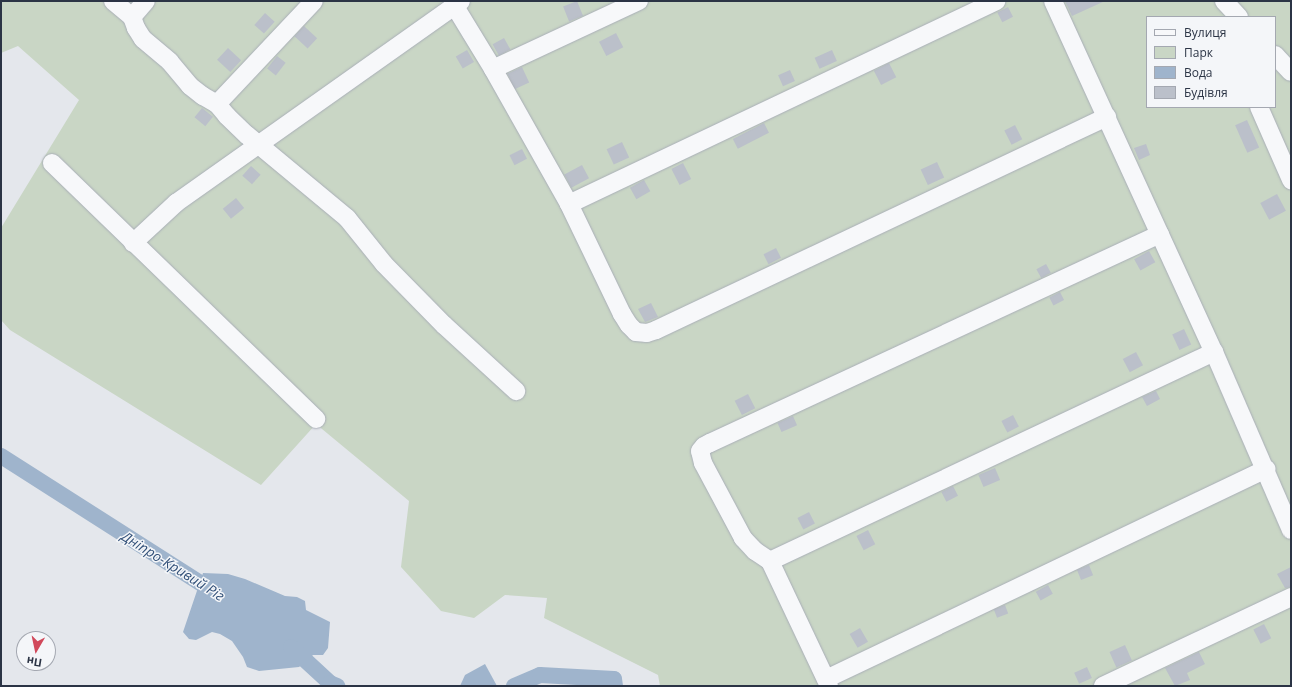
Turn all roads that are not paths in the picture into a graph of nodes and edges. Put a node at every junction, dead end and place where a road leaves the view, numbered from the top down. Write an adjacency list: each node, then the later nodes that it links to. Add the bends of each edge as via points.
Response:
1 (113, 1): 10 (street)
2 (146, 1): 10 (street)
3 (314, 1): 16 (street)
4 (639, 1): 14 (street)
5 (996, 1): 22 (street)
6 (1053, 1): 18 (street)
7 (1213, 1): 11 (street)
8 (1224, 1): 12 (street)
9 (457, 3): 14 (street); 19 (street)
10 (132, 16): 16 (street, via 143,39 170,62 190,86)
11 (1220, 16)
12 (1238, 16)
13 (1276, 56): 15 (street)
14 (493, 69): 22 (street)
15 (1291, 72)
16 (217, 104): 19 (street)
17 (1259, 108): 21 (street)
18 (1107, 117): 22 (street, via 647,333 636,332 622,314); 23 (street)
19 (258, 144): 24 (street, via 176,203); 26 (street, via 346,218 384,264 444,325)
20 (52, 163): 24 (street)
21 (1291, 180)
22 (569, 204)
23 (1160, 234): 25 (street); 30 (street, via 704,446 700,451 703,464 744,538 755,551)
24 (133, 243): 27 (street)
25 (1214, 352): 28 (street); 30 (street)
26 (516, 391)
27 (316, 418)
28 (1266, 470): 29 (street); 32 (street)
29 (1291, 530)
30 (770, 561): 32 (street)
31 (1291, 597): 33 (street)
32 (828, 682)
33 (1103, 686)

